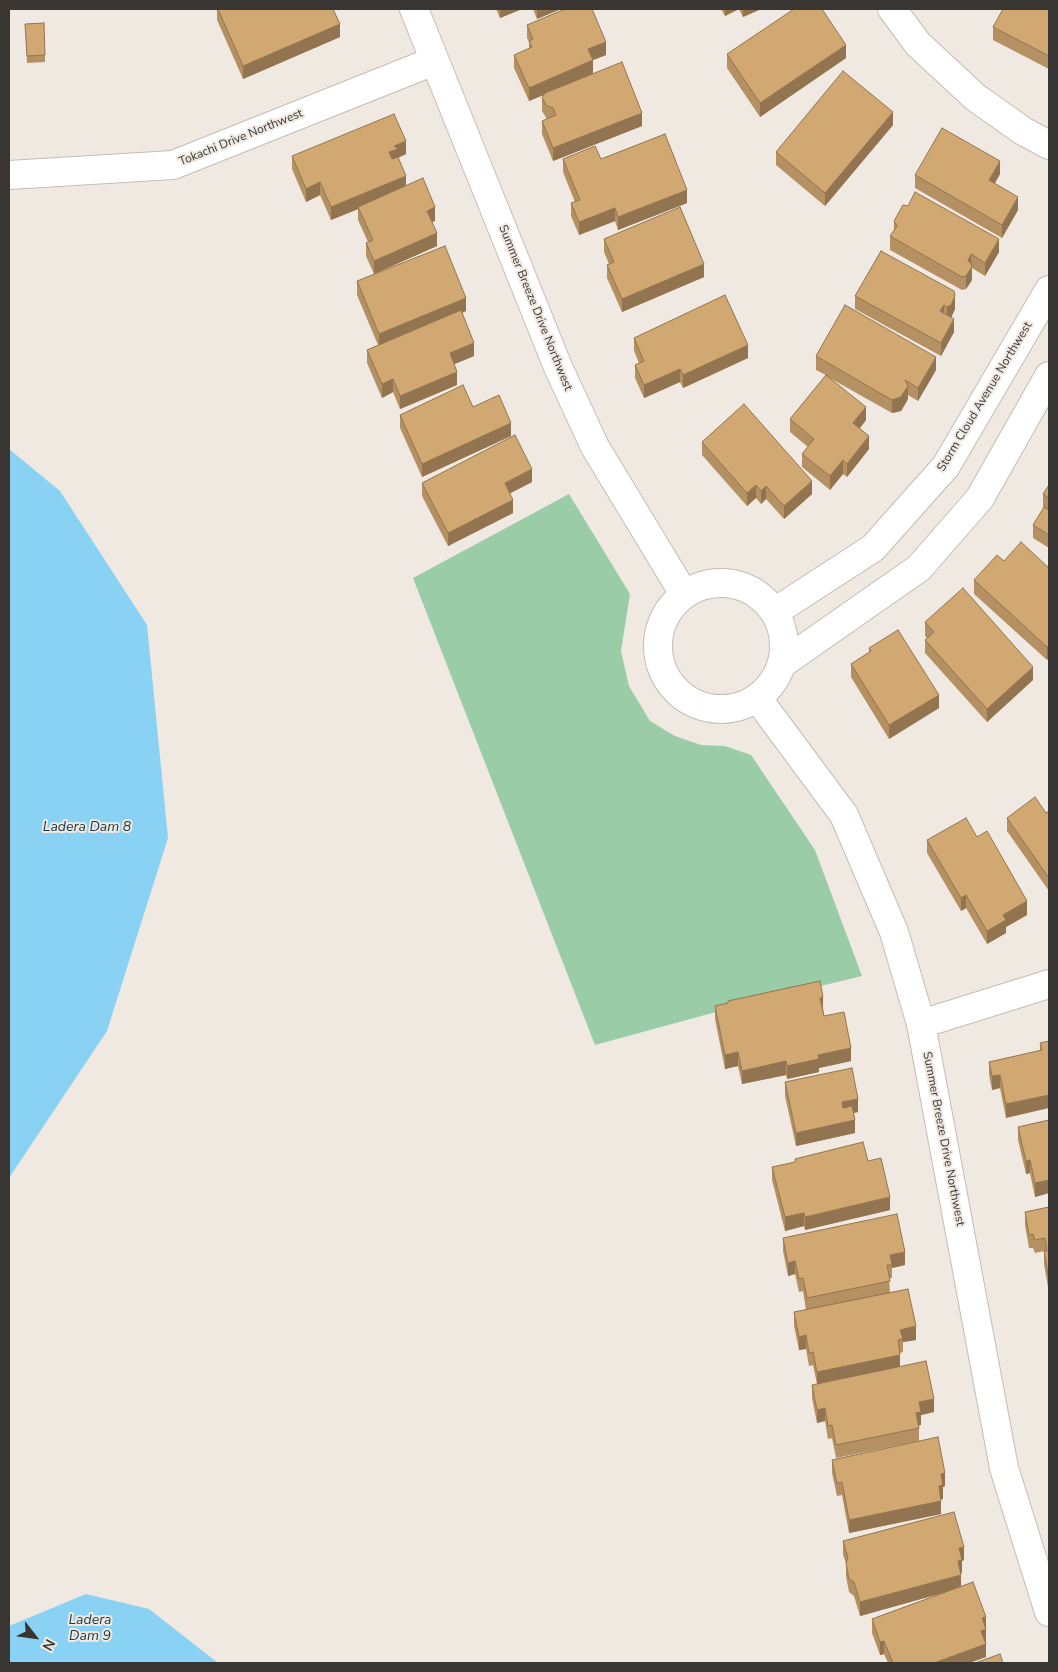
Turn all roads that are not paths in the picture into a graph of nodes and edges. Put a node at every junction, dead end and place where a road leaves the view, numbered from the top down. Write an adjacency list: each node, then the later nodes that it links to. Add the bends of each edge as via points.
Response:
1 (414, 9): 3 (street, Summer Breeze Drive Northwest)
2 (892, 9): 4 (street, via 918,44 975,97)
3 (434, 61): 5 (street, Tokachi Drive Northwest, via 173,165); 8 (street, Summer Breeze Drive Northwest, via 558,367 594,447)
4 (1049, 145)
5 (9, 175)
6 (1049, 290): 9 (street, Storm Cloud Avenue Northwest, via 946,466 873,548)
7 (1049, 376): 10 (street, via 980,498 919,568)
8 (684, 594): 9 (street, via 708,583 724,582 747,587); 11 (street, via 667,612 658,638 659,662 667,681 686,700 706,708 727,710)
9 (776, 611): 10 (street, via 785,639)
10 (783, 663): 11 (street, via 772,684)
11 (758, 699): 13 (street, Summer Breeze Drive Northwest, via 844,815 894,932)
12 (1049, 984): 13 (street)
13 (922, 1024): 14 (street, Summer Breeze Drive Northwest, via 1004,1468)
14 (1049, 1612)

